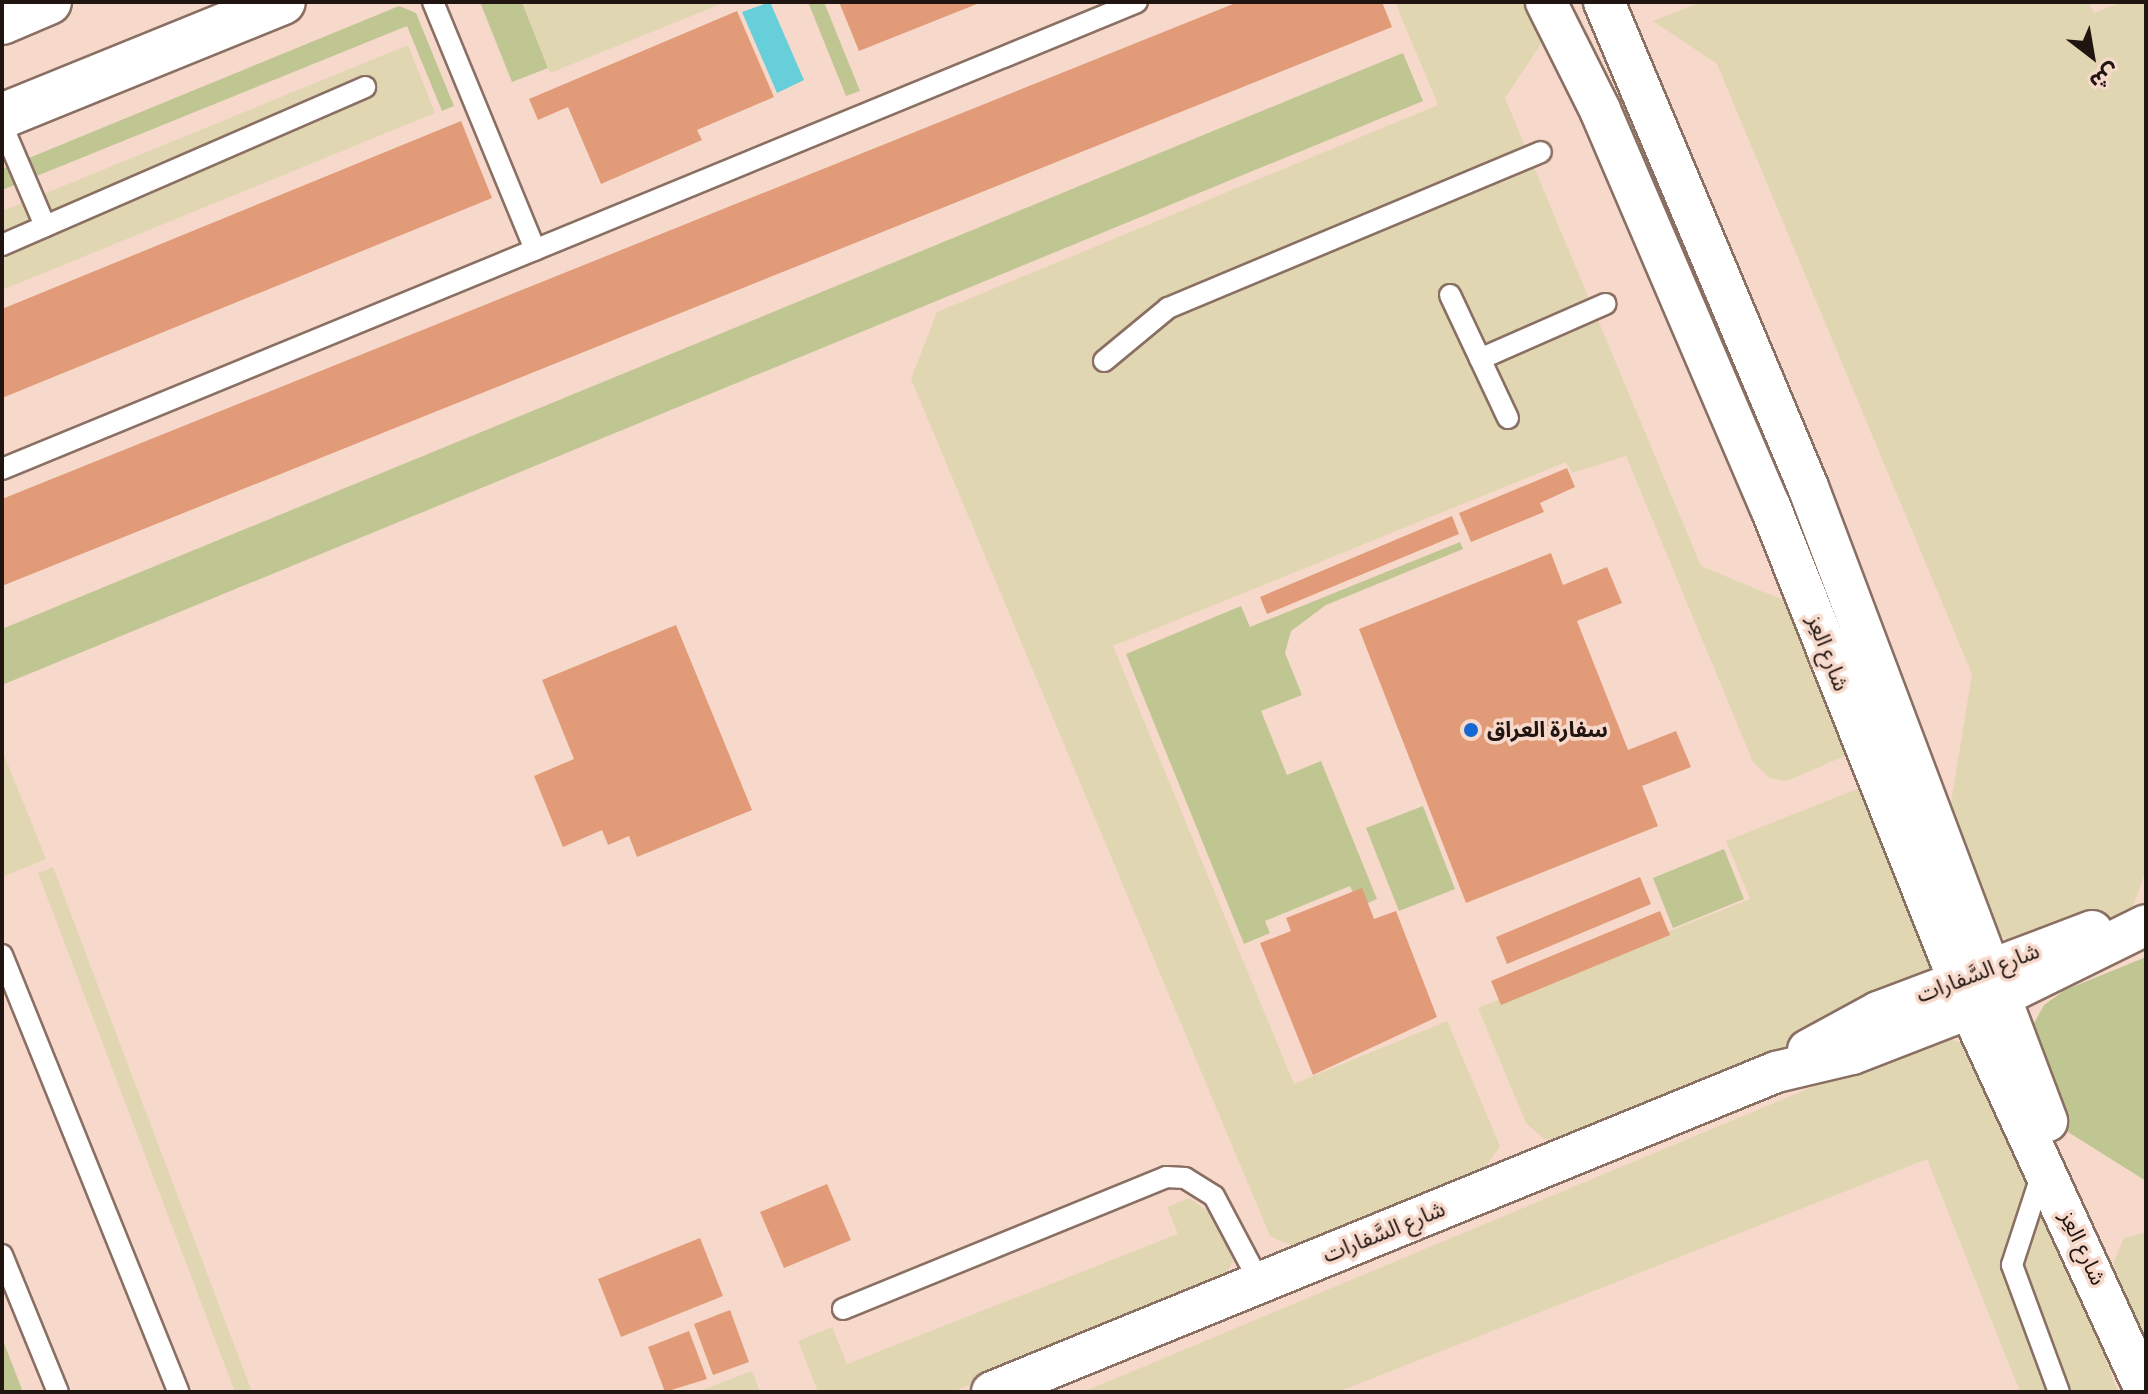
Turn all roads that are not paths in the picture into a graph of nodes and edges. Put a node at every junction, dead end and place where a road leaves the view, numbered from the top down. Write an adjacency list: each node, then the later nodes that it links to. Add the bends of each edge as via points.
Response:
1 (49, 2): 7 (street)
2 (283, 2): 9 (street)
3 (433, 2): 14 (lane)
4 (1137, 2): 14 (lane)
5 (1546, 2): 24 (street, شارع العِز, via 1600,110)
6 (1604, 2): 24 (street, شارع العِز, via 1808,487)
7 (2, 22)
8 (365, 87): 12 (lane)
9 (2, 116)
10 (2, 125): 12 (lane)
11 (1541, 152): 18 (lane, via 1168,308)
12 (45, 226): 13 (lane)
13 (2, 245)
14 (535, 250): 20 (lane)
15 (1450, 295): 17 (lane)
16 (1605, 304): 17 (lane)
17 (1480, 359): 19 (lane)
18 (1104, 361)
19 (1508, 418)
20 (2, 469)
21 (2146, 917): 24 (street, شارع السَّفارات)
22 (2146, 925): 24 (street, شارع السَّفارات)
23 (2, 955): 32 (lane)
24 (1981, 988): 25 (street, شارع العِز); 27 (street, شارع السَّفارات, via 1878,1012 1776,1072); 28 (street, شارع العِز)
25 (2044, 1167): 28 (street, شارع العِز); 34 (lane, via 2012,1265)
26 (2, 1255): 31 (lane)
27 (1260, 1283): 29 (lane, via 1214,1196 1185,1178 1166,1177); 33 (street, شارع السَّفارات)
28 (2110, 1304): 30 (street, شارع العِز)
29 (843, 1309)
30 (2146, 1391)
31 (58, 1392)
32 (179, 1392)
33 (992, 1392)
34 (2059, 1392)

